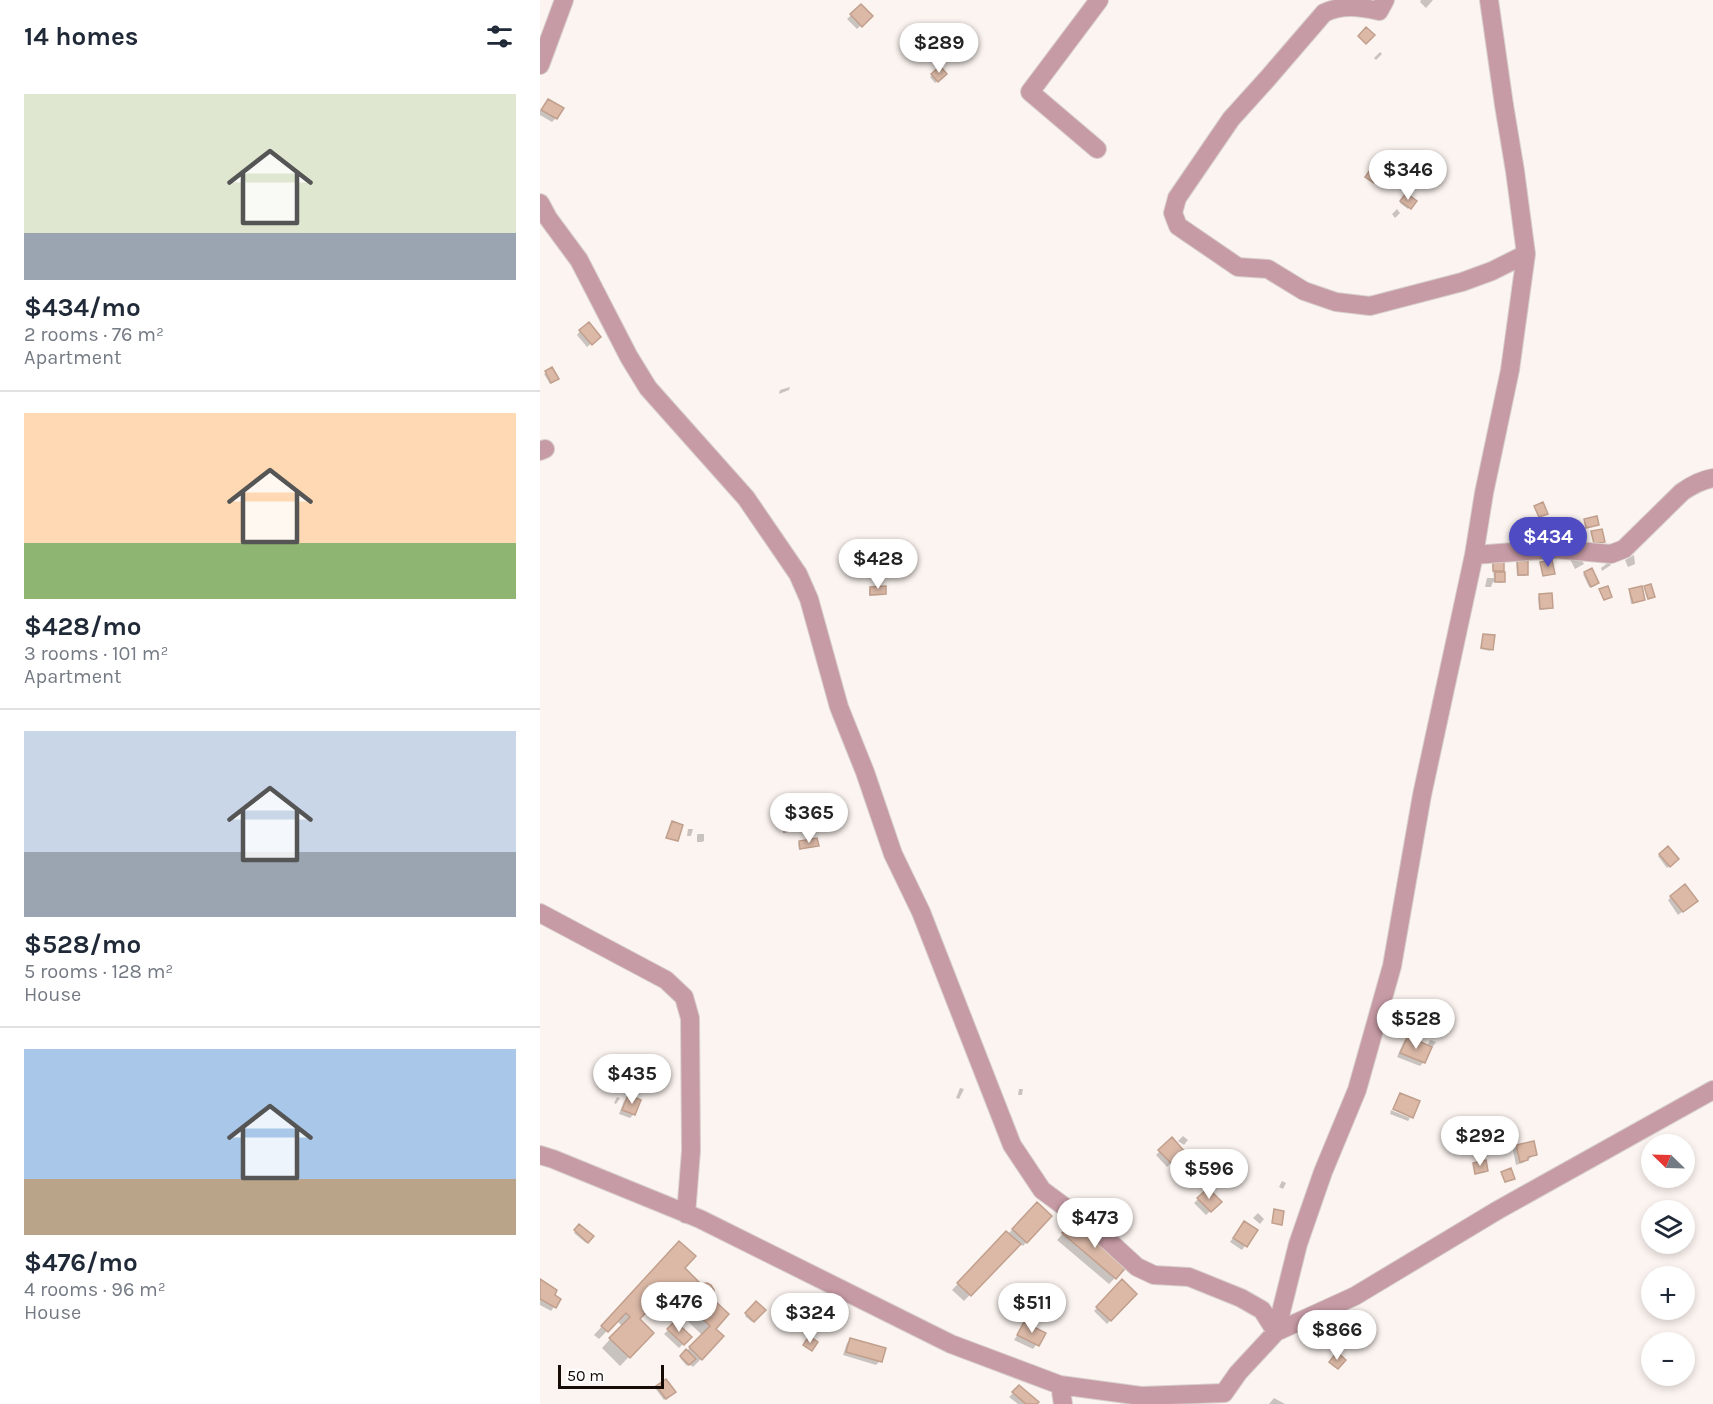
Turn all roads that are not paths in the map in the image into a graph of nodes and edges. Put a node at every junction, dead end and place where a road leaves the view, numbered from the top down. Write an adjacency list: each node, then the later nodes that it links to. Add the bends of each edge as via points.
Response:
1 (564, 0): 5 (street)
2 (1099, 0): 6 (street, via 1030,92)
3 (1385, 0): 8 (street, via 1379,11 1346,6 1324,13 1224,129 1177,198 1173,213 1178,226 1238,267 1268,269 1304,291 1336,302 1370,306 1462,282)
4 (1489, 0): 8 (street)
5 (540, 65)
6 (1097, 149)
7 (543, 210): 15 (street, via 579,260 648,388 746,498 798,574 809,599 839,707 893,854 921,912 1012,1145 1042,1190 1100,1233 1137,1267 1154,1275 1189,1278 1241,1298 1262,1311)
8 (1526, 254): 10 (street, via 1510,370)
9 (1713, 478): 10 (street, via 1691,486 1624,549 1611,554 1555,549)
10 (1474, 555): 15 (street, via 1424,784 1392,966 1357,1090 1298,1244)
11 (540, 913): 14 (street, via 666,980 684,997 690,1018 691,1151)
12 (1713, 1090): 15 (street, via 1498,1210 1355,1296)
13 (540, 1155): 14 (street)
14 (686, 1214): 16 (street, via 951,1344)
15 (1276, 1332): 17 (street, via 1238,1373)
16 (1060, 1385): 17 (street, via 1141,1396); 18 (street)
17 (1221, 1399)
18 (1063, 1404)

